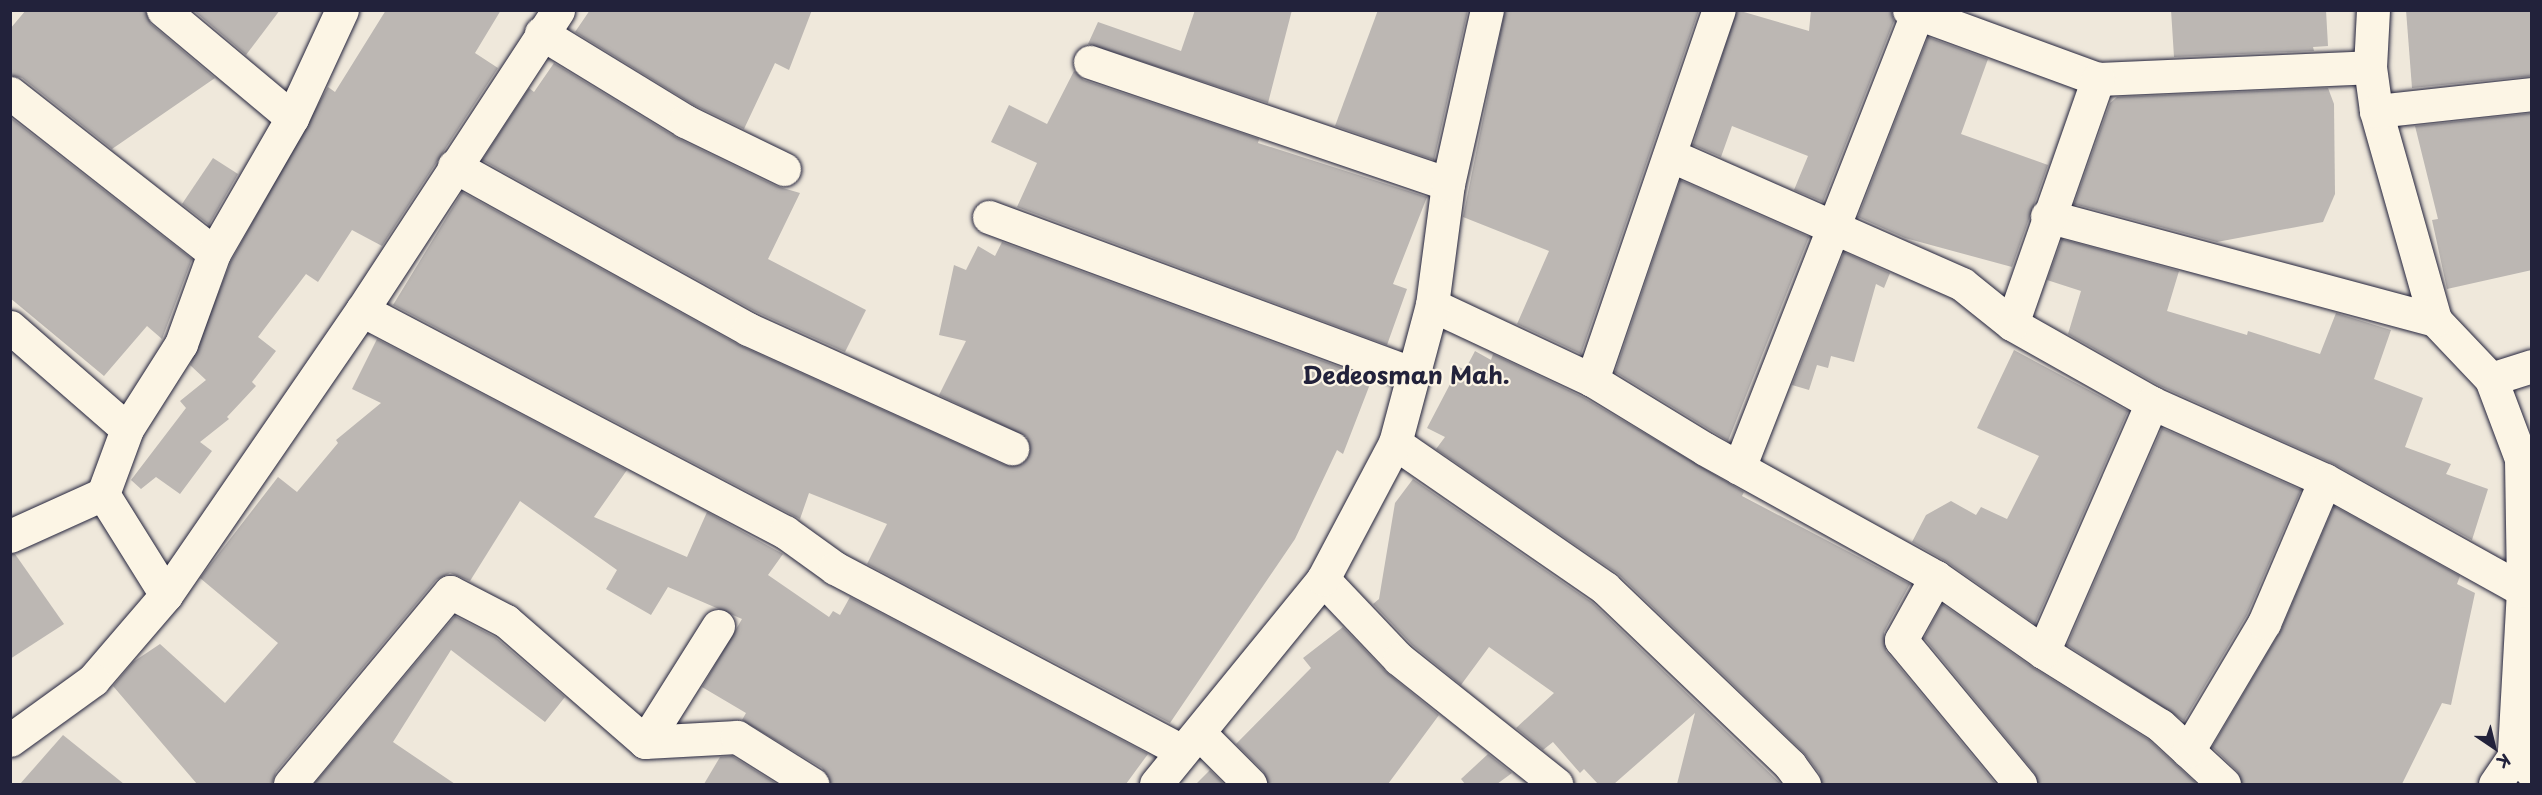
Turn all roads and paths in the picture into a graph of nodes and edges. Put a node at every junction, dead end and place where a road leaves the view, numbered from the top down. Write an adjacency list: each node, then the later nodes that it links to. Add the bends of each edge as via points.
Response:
1 (163, 10): 14 (street)
2 (342, 10): 14 (street)
3 (1487, 10): 18 (street)
4 (1719, 10): 15 (street)
5 (2373, 10): 9 (street)
6 (1913, 11): 10 (street); 21 (street)
7 (550, 22): 16 (street); 17 (street, via 685,121)
8 (1090, 62): 18 (street)
9 (2370, 68): 10 (street); 13 (street)
10 (2098, 79): 19 (street)
11 (10, 93): 22 (street)
12 (2532, 94): 13 (street)
13 (2376, 111): 25 (street)
14 (291, 118): 22 (street)
15 (1672, 156): 21 (street); 31 (street)
16 (454, 166): 24 (street); 35 (street, via 748,329)
17 (784, 169)
18 (1448, 184): 23 (street)
19 (2047, 216): 25 (street); 26 (street)
20 (989, 217): 29 (street)
21 (1831, 228): 26 (street, via 1879,245 1962,284); 36 (street)
22 (214, 253): 33 (street, via 181,344)
23 (1432, 305): 29 (street); 31 (street)
24 (362, 310): 43 (street); 48 (street, via 785,532 835,567)
25 (2434, 320): 30 (street)
26 (2012, 324): 32 (street)
27 (10, 327): 33 (street)
28 (2532, 366): 30 (street)
29 (1413, 374): 34 (street)
30 (2491, 379): 42 (street, via 2521,459)
31 (1592, 380): 36 (street)
32 (2152, 403): 37 (street); 45 (street)
33 (127, 429): 38 (street)
34 (1395, 442): 41 (street); 56 (street, via 1605,588 1790,765)
35 (1012, 448)
36 (1739, 468): 40 (street)
37 (2325, 480): 42 (street); 49 (street, via 2264,623)
38 (103, 494): 39 (street); 43 (street)
39 (10, 536)
40 (1936, 577): 45 (street); 57 (street, via 1901,640)
41 (1323, 579): 48 (street); 55 (street, via 1399,659)
42 (2523, 591): 50 (street)
43 (166, 595): 46 (street, via 93,680)
44 (718, 627): 47 (street)
45 (2043, 652): 49 (street, via 2160,724)
46 (10, 740)
47 (645, 742): 51 (street, via 506,621 450,592); 52 (street, via 737,737)
48 (1191, 742): 53 (street); 54 (street)
49 (2188, 751): 58 (street)
50 (2526, 752): 59 (street)
51 (290, 784)
52 (812, 784)
53 (1156, 784)
54 (1250, 784)
55 (1556, 784)
56 (1804, 784)
57 (2020, 784)
58 (2224, 784)
59 (2495, 784)

